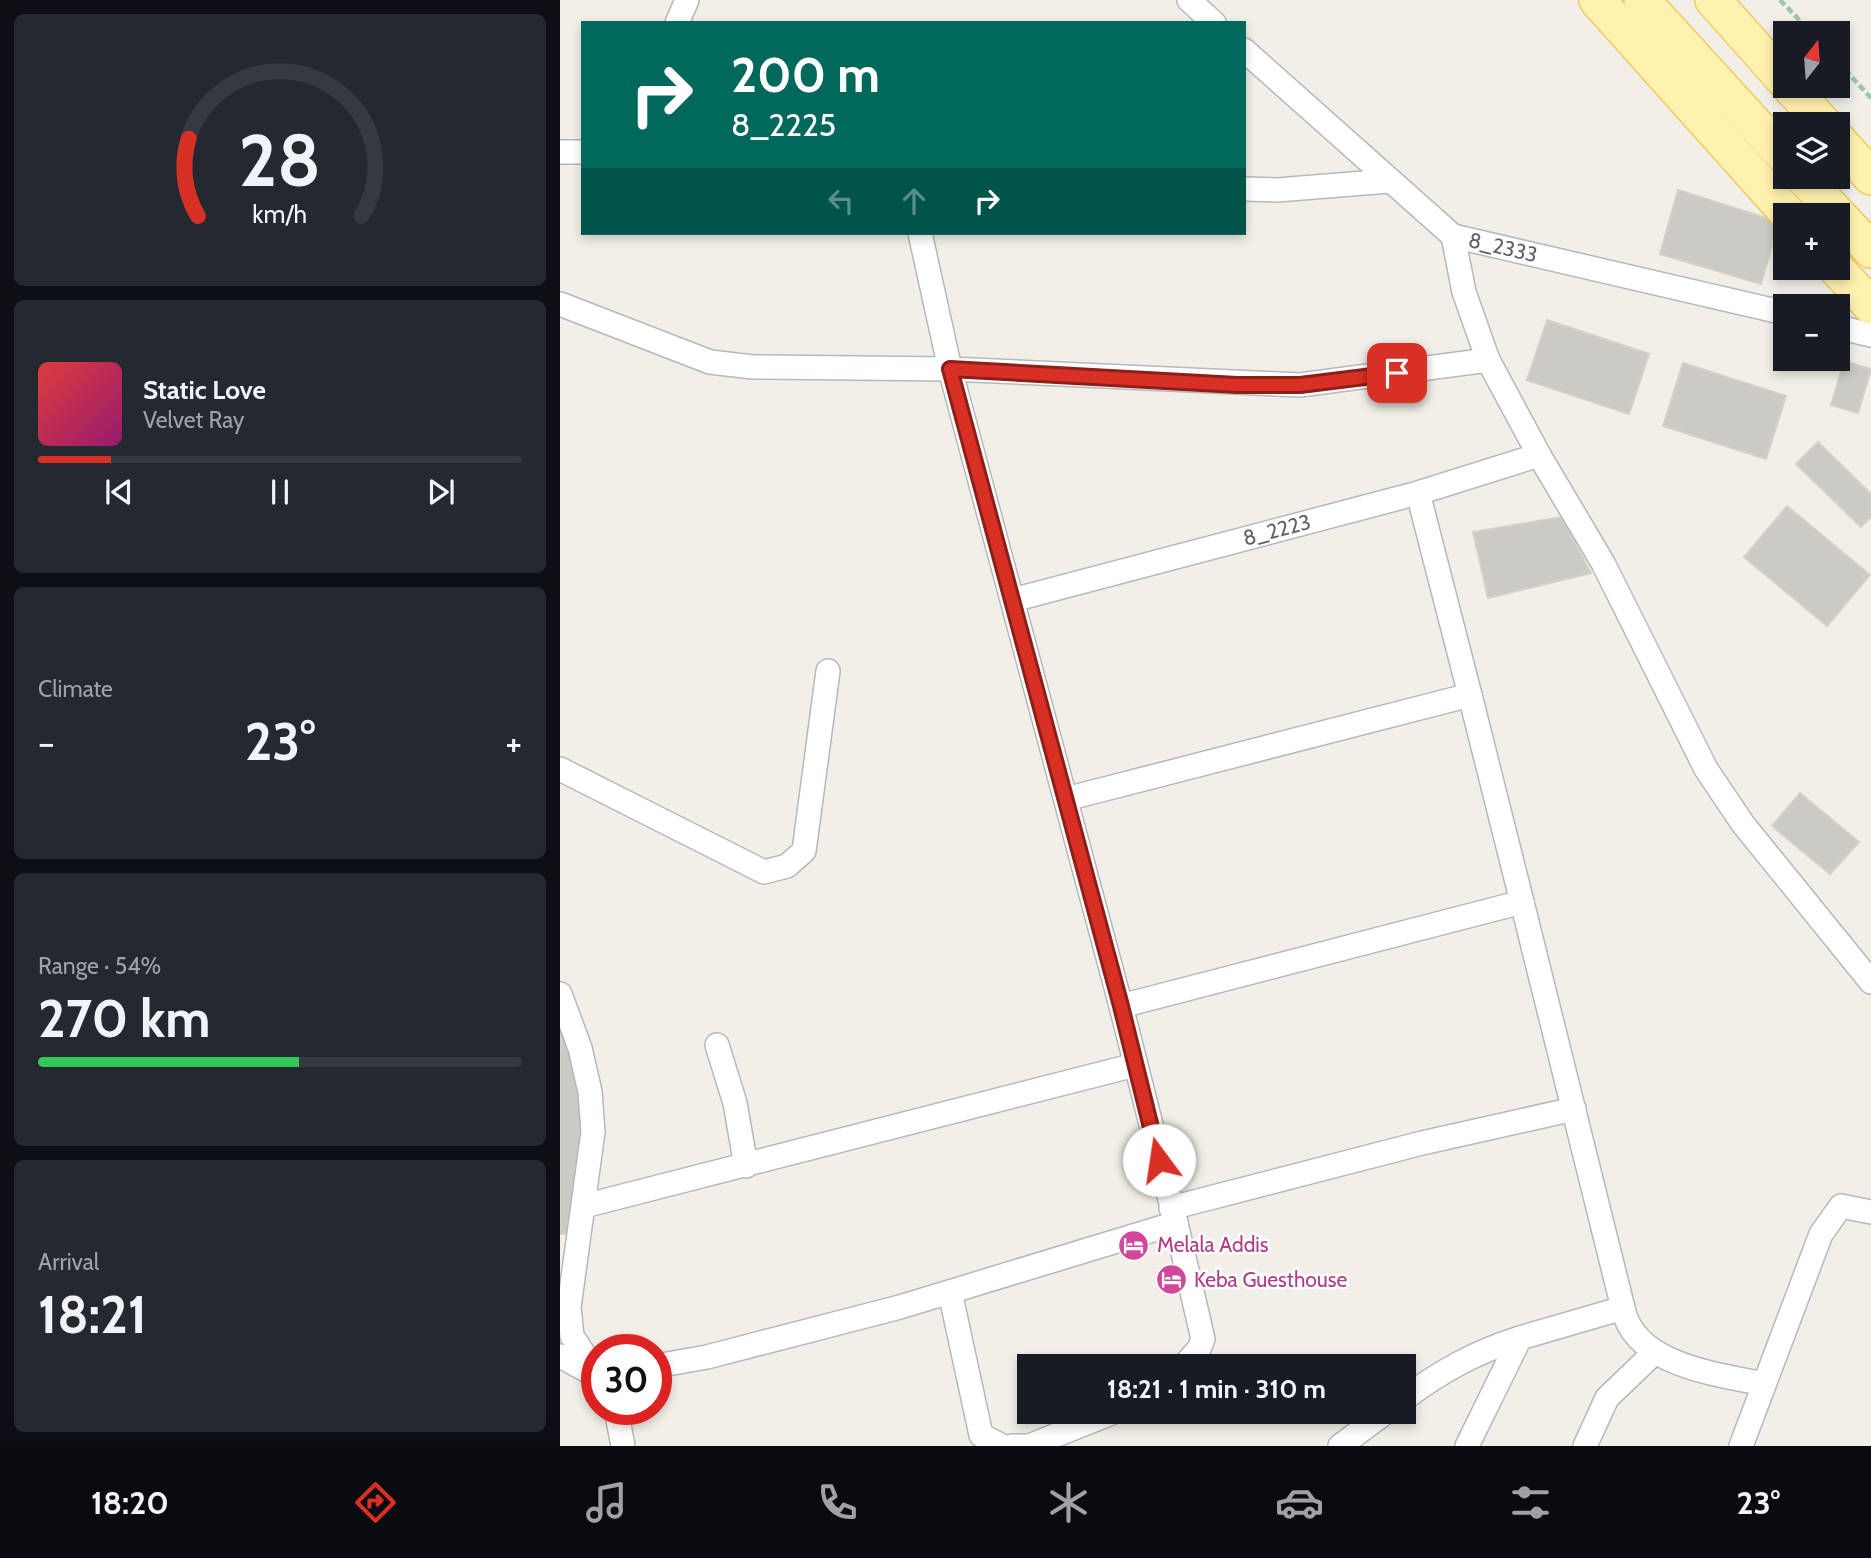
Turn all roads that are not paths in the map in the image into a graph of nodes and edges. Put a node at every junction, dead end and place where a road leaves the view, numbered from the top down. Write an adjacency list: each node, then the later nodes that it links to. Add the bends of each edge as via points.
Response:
1 (687, 0): 6 (street)
2 (1189, 0): 7 (street)
3 (1597, 0): 20 (main road)
4 (1642, 0): 12 (main road)
5 (1713, 0): 9 (main road)
6 (678, 21)
7 (1212, 21)
8 (1246, 52): 17 (street, 8_2333)
9 (1773, 68)
10 (1800, 98): 11 (main road)
11 (1813, 112)
12 (1773, 144)
13 (560, 152): 14 (street)
14 (581, 152)
15 (1850, 153): 16 (main road)
16 (1871, 177)
17 (1389, 181): 18 (street); 22 (street, 8_2333)
18 (1246, 189)
19 (1814, 189): 23 (main road)
20 (1779, 203)
21 (920, 235): 31 (street)
22 (1453, 236): 27 (street, 8_2333); 30 (street, via 1464,292)
23 (1871, 250)
24 (1847, 280): 26 (main road)
25 (560, 304): 31 (street, via 710,362 752,367)
26 (1871, 306)
27 (1773, 310)
28 (1850, 330): 29 (street)
29 (1871, 335)
30 (1489, 359): 31 (street, via 1300,385); 32 (street)
31 (950, 369): 34 (street)
32 (1539, 455): 33 (street, 8_2223); 40 (street, via 1603,564 1706,769 1743,824)
33 (1418, 493): 34 (street, 8_2223); 36 (street)
34 (1013, 600): 38 (street)
35 (828, 671): 37 (street, via 804,851 787,866 764,872)
36 (1470, 695): 38 (street); 39 (street)
37 (561, 771)
38 (1066, 799): 42 (street)
39 (1522, 902): 42 (street); 45 (street)
40 (1871, 982)
41 (560, 994): 47 (street, via 590,1092 593,1132)
42 (1121, 1006): 44 (street)
43 (717, 1045): 46 (street, via 735,1103)
44 (1135, 1065): 46 (street); 49 (street)
45 (1574, 1109): 49 (street, via 1422,1143); 51 (street)
46 (746, 1166): 47 (street)
47 (584, 1206): 53 (street, via 569,1307 572,1336)
48 (1871, 1212): 59 (street, via 1841,1206 1821,1234)
49 (1174, 1215): 50 (street); 55 (street, via 1203,1339)
50 (950, 1292): 57 (street); 65 (street, via 981,1434)
51 (1623, 1308): 52 (street); 54 (street, via 1633,1335)
52 (1520, 1338): 60 (street, via 1461,1360); 68 (street)
53 (581, 1350)
54 (1654, 1352): 59 (street, via 1708,1372); 69 (street, via 1607,1398)
55 (1195, 1354)
56 (560, 1356): 58 (street)
57 (672, 1363)
58 (581, 1367)
59 (1764, 1384): 70 (street)
60 (1416, 1390)
61 (1084, 1424): 66 (street, via 1029,1446)
62 (1369, 1424): 67 (street)
63 (619, 1425): 64 (street)
64 (622, 1446)
65 (1002, 1446)
66 (1012, 1446)
67 (1340, 1446)
68 (1468, 1446)
69 (1585, 1446)
70 (1741, 1446)

